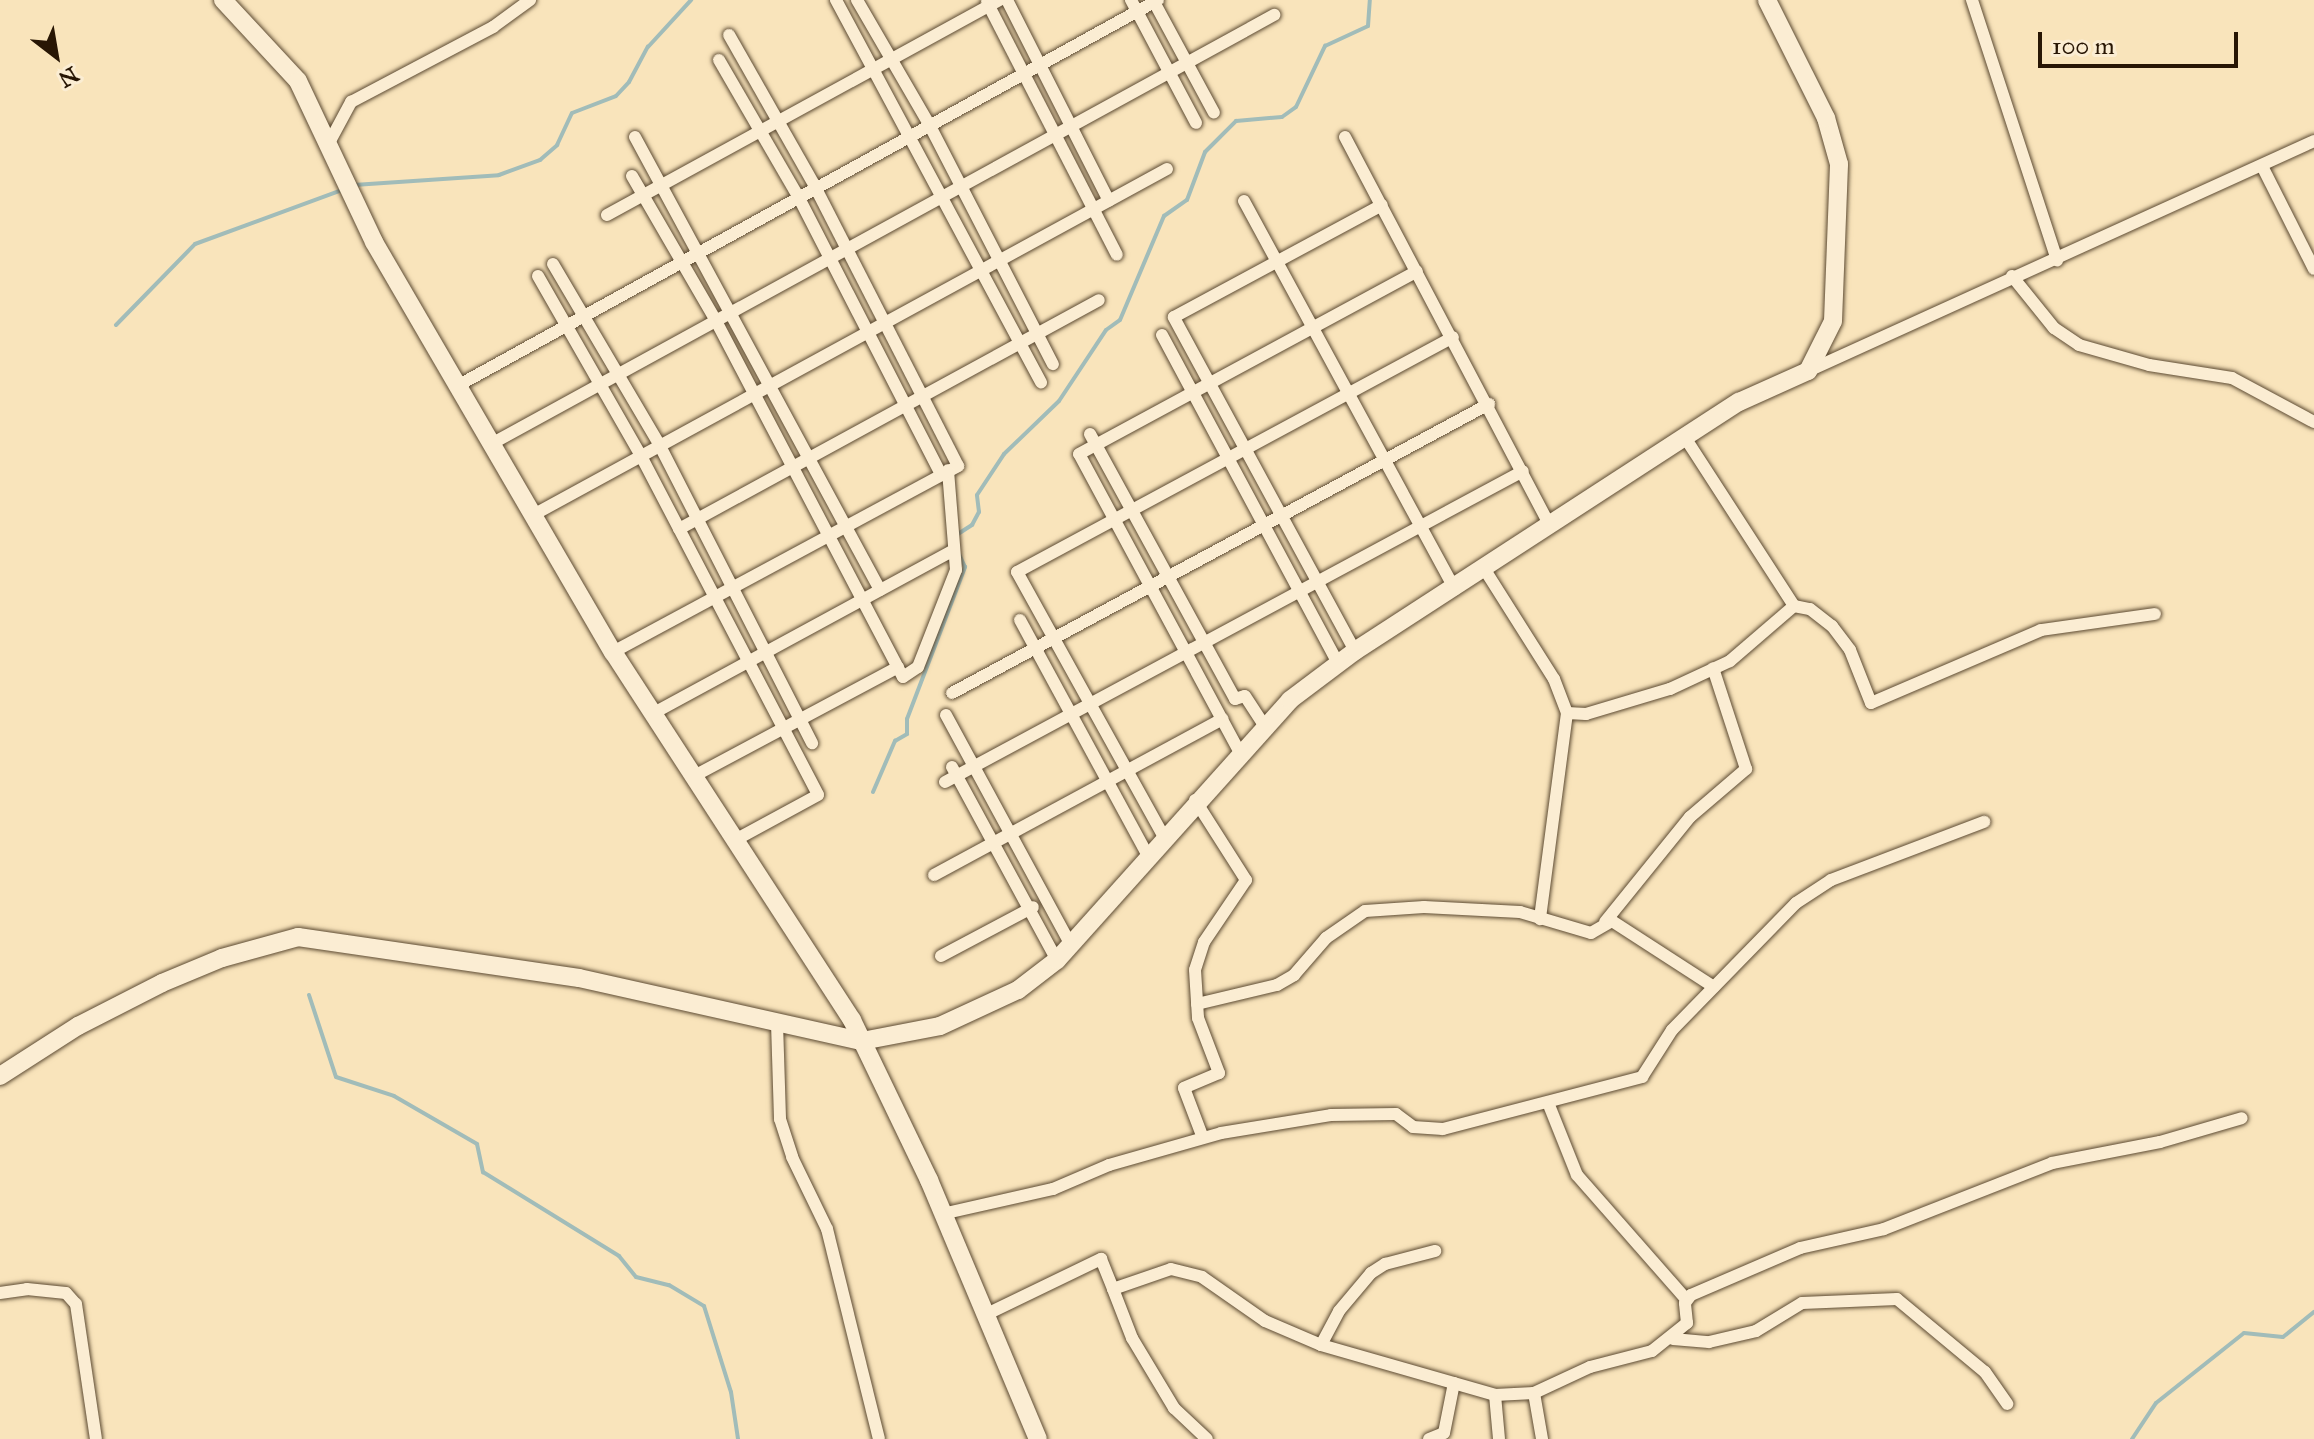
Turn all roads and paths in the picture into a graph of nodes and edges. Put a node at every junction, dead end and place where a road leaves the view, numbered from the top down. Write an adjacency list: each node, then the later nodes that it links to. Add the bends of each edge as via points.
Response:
1 (223, 0): 31 (street, via 298,81)
2 (530, 0): 31 (street, via 493,27 351,102)
3 (1007, 0): 15 (street)
4 (1767, 0): 73 (street, via 1826,118 1839,164 1833,321)
5 (1972, 0): 50 (street)
6 (860, 1): 9 (street); 13 (street)
7 (1155, 1): 10 (street); 16 (street)
8 (991, 2): 13 (street); 19 (street)
9 (839, 6): 17 (street)
10 (1134, 6): 15 (street); 18 (street)
11 (1274, 15): 16 (street)
12 (729, 35): 21 (street)
13 (891, 59): 17 (street); 24 (street)
14 (719, 60): 25 (street)
15 (1043, 63): 19 (street); 23 (street)
16 (1187, 63): 18 (street); 20 (street)
17 (873, 69): 21 (street); 28 (street)
18 (1169, 72): 22 (street); 23 (street)
19 (1024, 74): 24 (street); 26 (street)
20 (1214, 113)
21 (778, 121): 25 (street); 37 (street)
22 (1196, 123)
23 (1073, 125): 26 (street); 41 (street)
24 (930, 126): 28 (street); 36 (street)
25 (760, 131): 35 (street); 40 (street)
26 (1056, 135): 36 (street); 44 (street)
27 (635, 137): 35 (street)
28 (909, 137): 37 (street); 39 (street)
29 (1345, 137): 43 (street)
30 (2314, 141): 32 (street)
31 (329, 143): 78 (street, via 374,242)
32 (2263, 168): 50 (street); 55 (street)
33 (1167, 169): 41 (street)
34 (632, 176): 38 (street)
35 (662, 185): 38 (street); 47 (street)
36 (961, 186): 39 (street); 51 (street)
37 (816, 188): 40 (street); 46 (street)
38 (644, 195): 45 (street); 53 (street)
39 (942, 197): 46 (street); 56 (street)
40 (799, 198): 47 (street); 49 (street)
41 (1109, 201): 44 (street)
42 (1244, 201): 52 (street)
43 (1382, 205): 52 (street); 57 (street)
44 (1094, 209): 48 (street); 51 (street)
45 (607, 215)
46 (847, 249): 49 (street); 64 (street)
47 (700, 252): 53 (street); 61 (street)
48 (1117, 255)
49 (830, 258): 61 (street); 67 (street)
50 (2057, 260): 59 (street)
51 (999, 261): 56 (street); 68 (street)
52 (1277, 261): 66 (street); 76 (street, via 1174,317)
53 (682, 262): 62 (street); 63 (street)
54 (553, 264): 62 (street)
55 (2314, 269)
56 (981, 271): 64 (street); 71 (street)
57 (1417, 271): 66 (street); 70 (street)
58 (538, 276): 65 (street)
59 (2012, 276): 73 (street); 86 (street, via 2054,328 2079,345 2149,365 2232,378)
60 (1099, 300): 68 (street)
61 (732, 312): 63 (street); 79 (street)
62 (583, 316): 65 (street); 74 (street)
63 (716, 321): 74 (street); 82 (street)
64 (885, 323): 67 (street); 83 (street)
65 (566, 326): 77 (street); 78 (street)
66 (1313, 328): 76 (street); 81 (street)
67 (868, 332): 79 (street); 85 (street)
68 (1037, 334): 71 (street); 72 (street)
69 (1162, 335): 80 (street)
70 (1453, 337): 81 (street); 84 (street)
71 (1020, 343): 75 (street); 83 (street)
72 (1053, 364)
73 (1808, 371): 88 (street, via 1739,402)
74 (618, 374): 77 (street); 90 (street)
75 (1041, 382)
76 (1210, 383): 80 (street); 91 (street)
77 (600, 384): 89 (street); 92 (street)
78 (459, 385): 89 (street)
79 (771, 385): 82 (street); 93 (street)
80 (1193, 393): 87 (street); 94 (street)
81 (1349, 393): 91 (street); 95 (street)
82 (755, 394): 90 (street); 96 (street)
83 (923, 397): 85 (street); 97 (street, via 958,466)
84 (1489, 404): 95 (street); 98 (street)
85 (906, 406): 93 (street); 97 (street)
86 (2314, 422)
87 (1093, 439): 99 (street); 103 (street, via 1079,454)
88 (1686, 439): 107 (street); 121 (street)
89 (493, 443): 100 (street)
90 (660, 446): 92 (street); 102 (street)
91 (1245, 449): 94 (street); 101 (street)
92 (641, 456): 100 (street); 108 (street)
93 (810, 458): 96 (street); 104 (street)
94 (1228, 458): 99 (street); 105 (street)
95 (1385, 460): 101 (street); 106 (street)
96 (793, 467): 102 (street); 109 (street)
97 (944, 471): 104 (street); 110 (street)
98 (1523, 471): 106 (street); 107 (street)
99 (1132, 510): 103 (street); 112 (street)
100 (535, 514): 128 (street)
101 (1282, 516): 105 (street); 113 (street)
102 (697, 519): 108 (street); 114 (street)
103 (1114, 520): 115 (street); 124 (street, via 1017,572)
104 (845, 524): 109 (street); 117 (street)
105 (1264, 525): 112 (street); 118 (street)
106 (1421, 526): 113 (street); 116 (street)
107 (1550, 526): 111 (street)
108 (679, 529): 119 (street)
109 (828, 533): 114 (street); 120 (street)
110 (952, 551): 117 (street); 133 (street, via 956,570 918,667 903,677)
111 (1485, 570): 116 (street); 137 (street, via 1554,679)
112 (1168, 577): 115 (street); 125 (street)
113 (1317, 582): 118 (street); 127 (street)
114 (732, 586): 119 (street); 129 (street)
115 (1150, 586): 124 (street); 130 (street)
116 (1455, 589): 127 (street)
117 (880, 590): 120 (street)
118 (1300, 591): 125 (street); 132 (street)
119 (714, 596): 128 (street); 131 (street)
120 (863, 600): 129 (street); 133 (street)
121 (1794, 606): 122 (street, via 1810,609 1832,626 1850,650 1871,703 2041,630); 134 (street)
122 (2155, 614)
123 (1020, 620): 126 (street)
124 (1053, 638): 126 (street); 136 (street)
125 (1204, 643): 130 (street); 143 (street, via 1235,699 1245,696)
126 (1035, 648): 135 (street); 139 (street)
127 (1355, 651): 132 (street)
128 (613, 652): 138 (street)
129 (766, 652): 131 (street); 141 (street)
130 (1186, 652): 136 (street); 142 (street)
131 (749, 662): 138 (street); 144 (street)
132 (1338, 663): 143 (street)
133 (898, 667): 141 (street)
134 (1713, 668): 137 (street, via 1670,689 1586,714); 162 (street, via 1746,769 1690,817)
135 (952, 693)
136 (1090, 704): 139 (street); 148 (street)
137 (1567, 713): 161 (street)
138 (652, 714): 149 (street)
139 (1071, 714): 147 (street); 150 (street)
140 (946, 715): 147 (street)
141 (800, 719): 144 (street); 145 (street)
142 (1222, 719): 146 (street); 148 (street)
143 (1264, 725): 146 (street)
144 (783, 728): 149 (street); 155 (street, via 818,795)
145 (812, 743)
146 (1239, 751): 151 (street)
147 (974, 767): 153 (street); 156 (street, via 951,775)
148 (1127, 771): 150 (street); 154 (street)
149 (696, 775): 155 (street)
150 (1108, 781): 153 (street); 157 (street)
151 (1195, 800): 154 (street); 167 (street, via 1246,880 1204,942 1195,970)
152 (1984, 822): 166 (street, via 1831,880 1796,903)
153 (1011, 834): 156 (street); 159 (street)
154 (1164, 837): 157 (street)
155 (735, 840): 169 (street)
156 (993, 843): 158 (street); 160 (street)
157 (1148, 856): 163 (street)
158 (934, 875)
159 (1046, 899): 160 (street); 163 (street)
160 (1029, 909): 164 (street); 165 (street)
161 (1540, 919): 162 (street, via 1591,933); 167 (street, via 1520,912 1424,907 1365,911 1326,938 1294,975 1277,985)
162 (1605, 922): 166 (street, via 1612,921)
163 (1071, 945): 165 (street)
164 (941, 956)
165 (1057, 960): 169 (street, via 990,1006 940,1026)
166 (1714, 987): 171 (street, via 1672,1030 1642,1077)
167 (1197, 1004): 173 (street, via 1208,1055 1219,1073 1184,1088)
168 (777, 1023): 169 (street); 170 (street, via 579,978 298,937 222,958 162,983 78,1026); 187 (street, via 780,1119 827,1229)
169 (862, 1041): 174 (street)
170 (0, 1076)
171 (1549, 1105): 173 (street, via 1443,1129 1413,1127 1396,1114 1331,1115); 178 (street, via 1577,1175)
172 (2242, 1118): 178 (street, via 2160,1142 2052,1163 1884,1229 1800,1248)
173 (1203, 1138): 174 (street, via 1109,1165 1053,1189)
174 (942, 1214): 179 (street)
175 (1435, 1251): 181 (street, via 1371,1273 1339,1311)
176 (1113, 1289): 179 (street, via 1101,1259); 181 (street, via 1171,1269 1202,1277 1265,1321); 189 (street, via 1132,1338 1174,1408)
177 (0, 1293): 186 (street, via 66,1293 76,1304)
178 (1686, 1299): 180 (street, via 1687,1323)
179 (987, 1314): 188 (street)
180 (1673, 1339): 183 (street); 185 (street, via 1709,1342 1756,1331 1802,1303 1897,1299 1985,1372)
181 (1321, 1345): 182 (street)
182 (1454, 1383): 184 (street); 190 (street, via 1444,1433)
183 (1534, 1393): 184 (street); 192 (street)
184 (1495, 1395): 191 (street)
185 (2007, 1404)
186 (96, 1439)
187 (879, 1439)
188 (1038, 1439)
189 (1207, 1439)
190 (1429, 1439)
191 (1499, 1439)
192 (1542, 1439)

